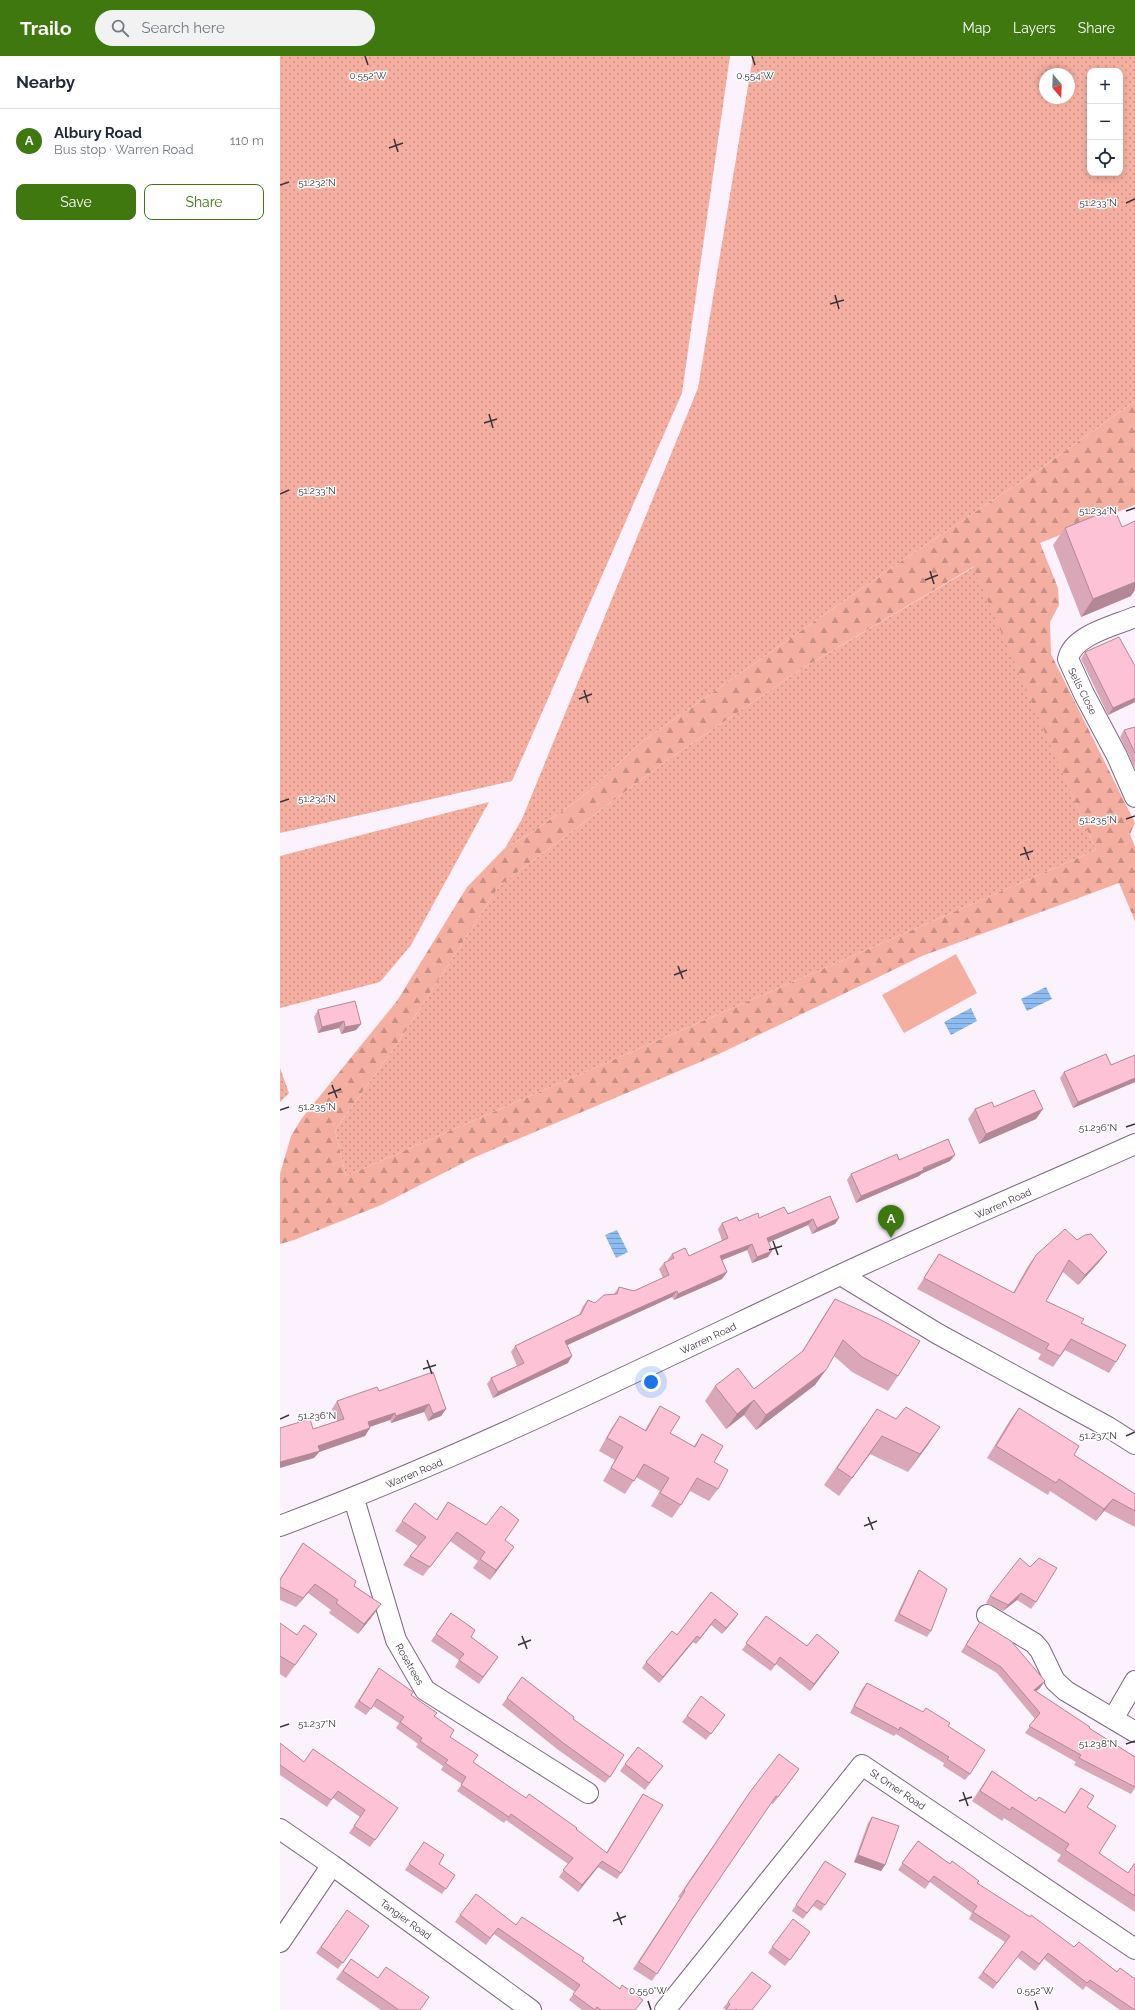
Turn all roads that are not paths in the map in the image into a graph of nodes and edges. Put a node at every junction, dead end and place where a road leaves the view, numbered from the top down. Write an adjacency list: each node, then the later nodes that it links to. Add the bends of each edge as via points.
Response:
1 (1135, 617): 2 (street, Sells Close, via 1082,639 1074,646 1068,659)
2 (1135, 797)
3 (1135, 1144): 4 (street, Warren Road)
4 (841, 1275): 5 (street, via 938,1334); 6 (street, Warren Road, via 546,1414)
5 (1135, 1444)
6 (354, 1499): 7 (street, Warren Road); 12 (street, Rosetrees, via 396,1640 425,1690)
7 (280, 1526)
8 (987, 1615): 10 (street, via 1034,1643 1055,1681 1066,1691)
9 (1135, 1681): 10 (street)
10 (1113, 1718): 11 (street)
11 (1135, 1732)
12 (588, 1793)
13 (280, 1829): 14 (street, Tangier Road)
14 (332, 1865): 15 (street); 17 (street, Tangier Road)
15 (280, 1942)
16 (1135, 1949): 18 (street, St Omer Road, via 862,1765)
17 (531, 2010)
18 (666, 2010)

